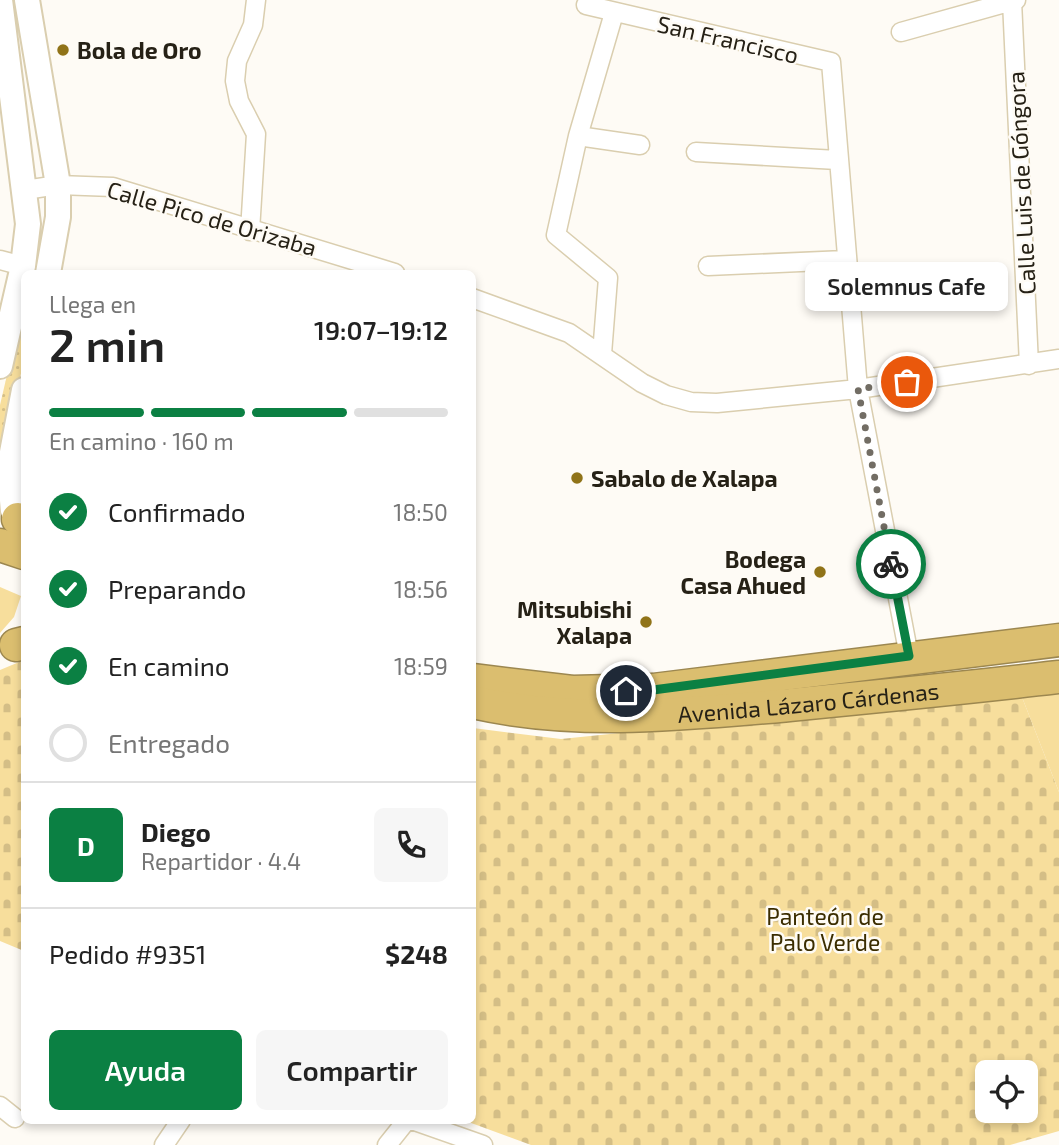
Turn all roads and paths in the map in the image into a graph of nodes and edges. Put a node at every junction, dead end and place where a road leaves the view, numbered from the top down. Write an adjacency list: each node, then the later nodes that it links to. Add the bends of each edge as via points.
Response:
1 (0, 0): 13 (main road)
2 (27, 0): 12 (main road)
3 (256, 0): 14 (street, via 235,81 239,102 256,134)
4 (1014, 0): 7 (street); 23 (street, Calle Luis de Góngora)
5 (586, 5): 6 (street, San Francisco)
6 (614, 13): 8 (street); 11 (street, San Francisco, via 831,62)
7 (901, 32)
8 (578, 136): 9 (street); 21 (street, via 556,235 608,278)
9 (640, 145)
10 (696, 152): 11 (street)
11 (837, 160): 15 (street)
12 (58, 185): 13 (street, Calle Pico de Orizaba); 14 (street, Calle Pico de Orizaba, via 113,187); 18 (main road, via 58,217)
13 (25, 190): 16 (main road, via 27,224)
14 (250, 231): 19 (street, Calle Pico de Orizaba)
15 (845, 260): 17 (street); 25 (street)
16 (12, 263): 24 (main road)
17 (708, 266)
18 (49, 270)
19 (385, 270)
20 (476, 299): 21 (street, via 544,321)
21 (602, 354): 25 (street, via 642,383 691,401 718,403)
22 (1059, 359): 23 (street)
23 (1029, 365): 25 (street)
24 (0, 366)
25 (858, 389): 33 (street)
26 (21, 406): 27 (main road, via 9,468)
27 (16, 517)
28 (0, 545): 29 (highway)
29 (21, 552)
30 (0, 567): 31 (highway)
31 (21, 573)
32 (1059, 640): 33 (highway, Avenida Lázaro Cárdenas)
33 (909, 656): 37 (highway, Avenida Lázaro Cárdenas, via 653,690)
34 (476, 664): 37 (highway, via 536,676)
35 (1059, 677): 40 (highway, Avenida Lázaro Cárdenas, via 647,718)
36 (476, 680): 37 (highway, Avenida Lázaro Cárdenas)
37 (572, 692)
38 (476, 703): 40 (highway, Avenida Lázaro Cárdenas)
39 (476, 713): 40 (highway)
40 (528, 713)
41 (0, 1106): 42 (street)
42 (15, 1118)
43 (178, 1124): 46 (street)
44 (404, 1124): 47 (street)
45 (423, 1124): 48 (street)
46 (164, 1145)
47 (387, 1145)
48 (483, 1145)

